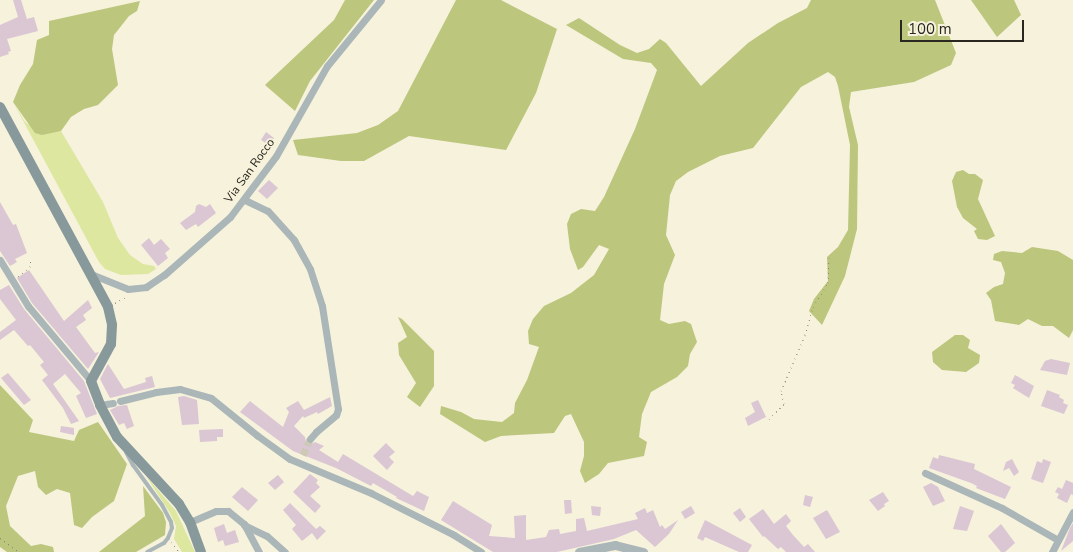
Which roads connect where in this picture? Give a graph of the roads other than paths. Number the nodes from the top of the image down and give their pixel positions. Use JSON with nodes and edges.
{"nodes":[{"id":1,"x":381,"y":0,"type":"edge"},
{"id":2,"x":0,"y":107,"type":"edge"},
{"id":3,"x":4,"y":127,"type":"edge"},
{"id":4,"x":245,"y":200,"type":"junction"},
{"id":5,"x":0,"y":260,"type":"edge"},
{"id":6,"x":91,"y":274,"type":"junction"},
{"id":7,"x":92,"y":381,"type":"junction"},
{"id":8,"x":100,"y":405,"type":"junction"},
{"id":9,"x":310,"y":439,"type":"tunnel mouth"},
{"id":10,"x":125,"y":447,"type":"junction"},
{"id":11,"x":303,"y":455,"type":"tunnel mouth"},
{"id":12,"x":299,"y":463,"type":"junction"},
{"id":13,"x":925,"y":473,"type":"dead end"},
{"id":14,"x":1073,"y":512,"type":"edge"},
{"id":15,"x":190,"y":522,"type":"junction"},
{"id":16,"x":244,"y":524,"type":"junction"},
{"id":17,"x":1058,"y":540,"type":"junction"},
{"id":18,"x":598,"y":550,"type":"edge"},
{"id":19,"x":147,"y":552,"type":"edge"},
{"id":20,"x":201,"y":552,"type":"edge"},
{"id":21,"x":259,"y":552,"type":"edge"},
{"id":22,"x":285,"y":552,"type":"edge"},
{"id":23,"x":481,"y":552,"type":"edge"},
{"id":24,"x":579,"y":552,"type":"edge"},
{"id":25,"x":643,"y":552,"type":"edge"},
{"id":26,"x":1052,"y":552,"type":"edge"}],
"edges":[{"from":1,"to":4,"type":"street","name":"Via San Rocco"},
{"from":2,"to":3,"type":"main road"},
{"from":3,"to":6,"type":"main road"},
{"from":4,"to":6,"type":"street","name":"Via San Rocco"},
{"from":4,"to":9,"type":"street"},
{"from":5,"to":7,"type":"street"},
{"from":6,"to":7,"type":"main road"},
{"from":7,"to":8,"type":"main road"},
{"from":8,"to":10,"type":"main road"},
{"from":8,"to":12,"type":"street"},
{"from":10,"to":15,"type":"main road"},
{"from":10,"to":19,"type":"lane"},
{"from":11,"to":12,"type":"street"},
{"from":12,"to":23,"type":"street"},
{"from":13,"to":17,"type":"street"},
{"from":14,"to":17,"type":"street"},
{"from":15,"to":16,"type":"street"},
{"from":15,"to":20,"type":"main road"},
{"from":16,"to":21,"type":"street"},
{"from":16,"to":22,"type":"street"},
{"from":17,"to":26,"type":"street"},
{"from":18,"to":24,"type":"street"},
{"from":18,"to":25,"type":"street"}]}
